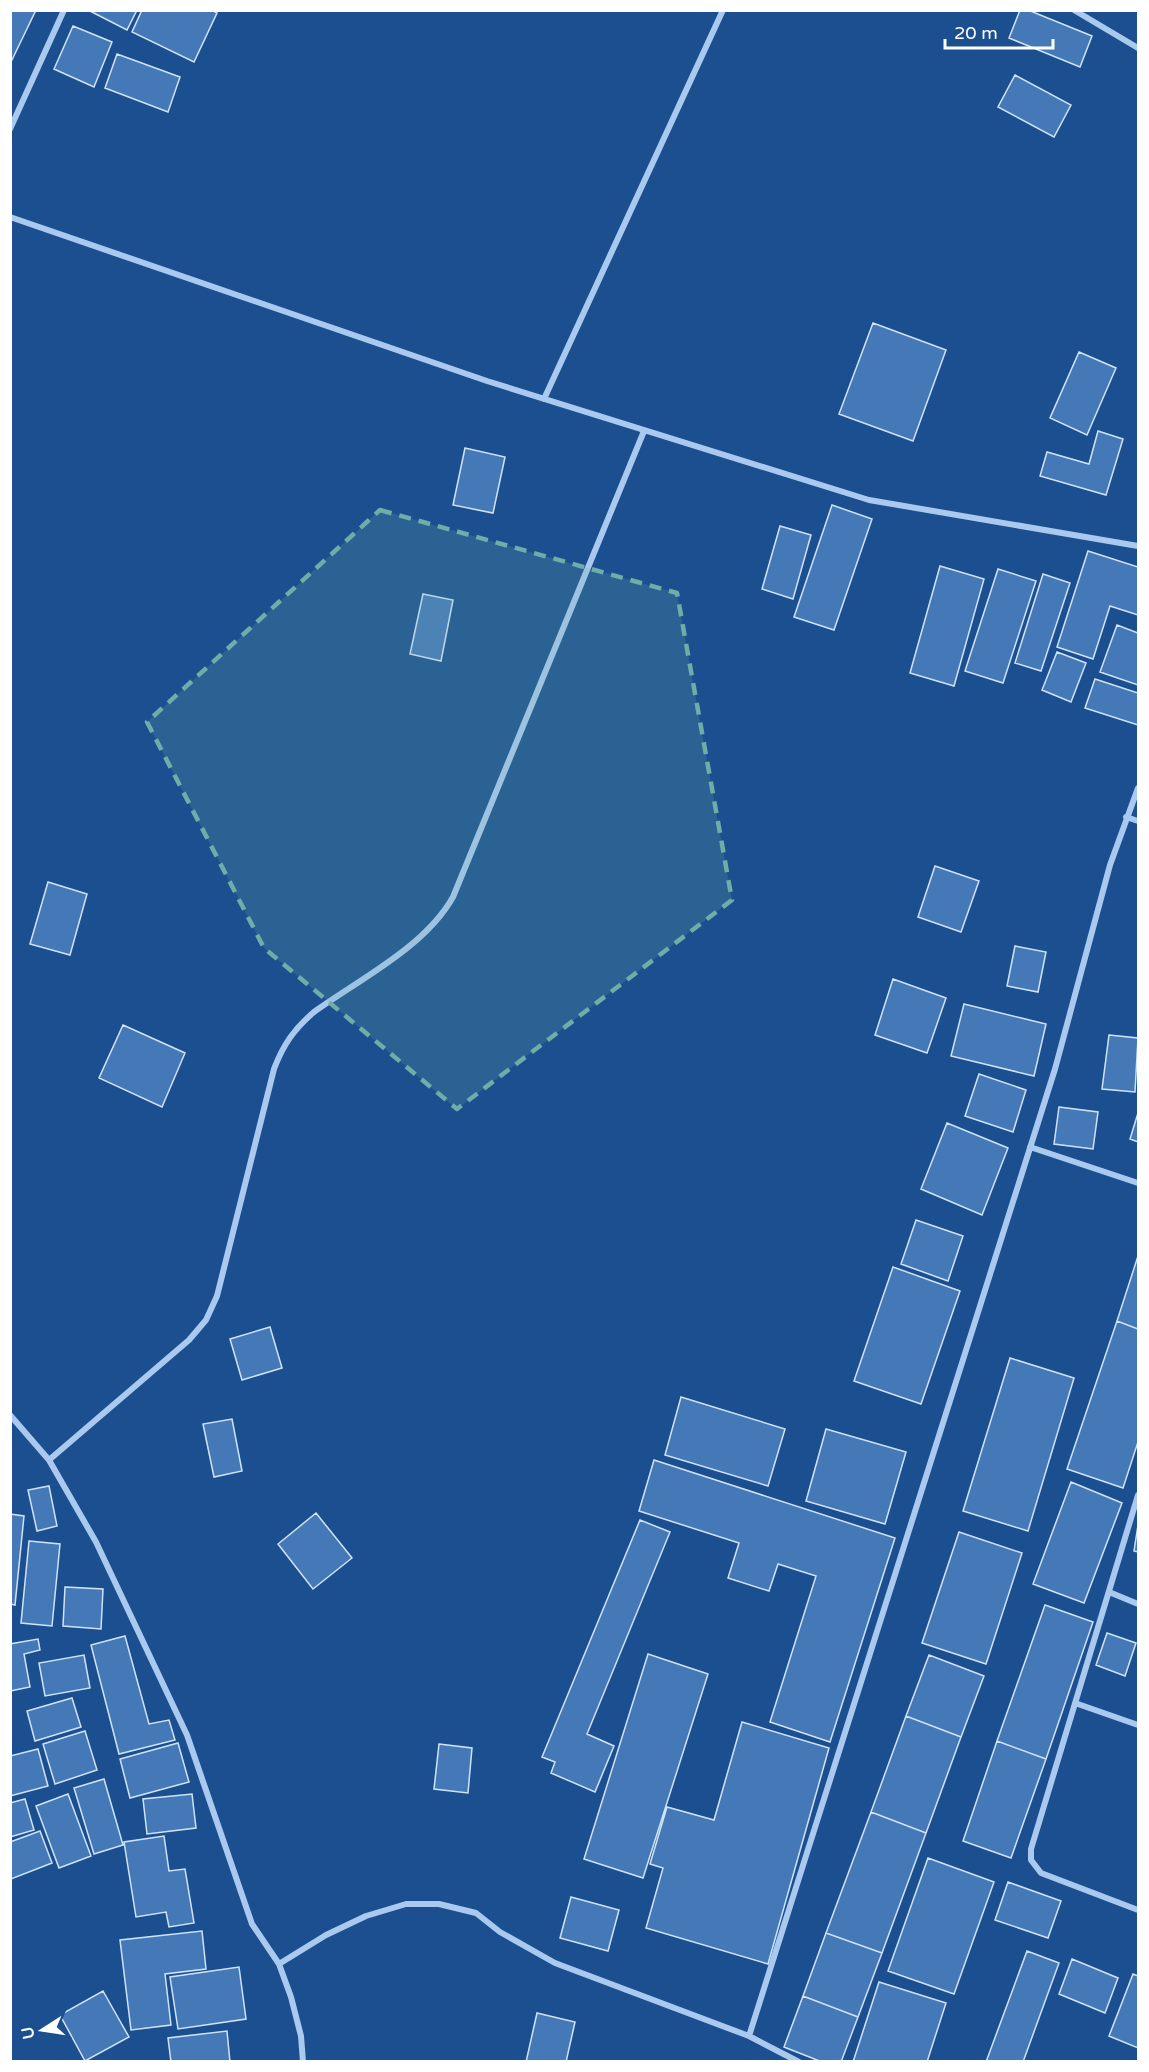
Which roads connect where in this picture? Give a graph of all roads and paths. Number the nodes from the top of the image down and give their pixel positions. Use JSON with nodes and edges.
{"nodes":[{"id":1,"x":64,"y":10,"type":"edge"},
{"id":2,"x":723,"y":10,"type":"edge"},
{"id":3,"x":1074,"y":10,"type":"edge"},
{"id":4,"x":1138,"y":48,"type":"edge"},
{"id":5,"x":10,"y":129,"type":"edge"},
{"id":6,"x":10,"y":217,"type":"edge"},
{"id":7,"x":544,"y":399,"type":"junction"},
{"id":8,"x":644,"y":431,"type":"junction"},
{"id":9,"x":1138,"y":546,"type":"edge"},
{"id":10,"x":1138,"y":788,"type":"edge"},
{"id":11,"x":1126,"y":817,"type":"junction"},
{"id":12,"x":1138,"y":821,"type":"edge"},
{"id":13,"x":1030,"y":1147,"type":"junction"},
{"id":14,"x":1138,"y":1183,"type":"edge"},
{"id":15,"x":10,"y":1415,"type":"edge"},
{"id":16,"x":49,"y":1460,"type":"junction"},
{"id":17,"x":1138,"y":1495,"type":"edge"},
{"id":18,"x":1109,"y":1592,"type":"junction"},
{"id":19,"x":1138,"y":1604,"type":"edge"},
{"id":20,"x":1075,"y":1703,"type":"junction"},
{"id":21,"x":1138,"y":1725,"type":"edge"},
{"id":22,"x":1138,"y":1910,"type":"edge"},
{"id":23,"x":279,"y":1964,"type":"junction"},
{"id":24,"x":749,"y":2036,"type":"junction"},
{"id":25,"x":303,"y":2061,"type":"edge"},
{"id":26,"x":799,"y":2061,"type":"edge"}],
"edges":[{"from":1,"to":5,"type":"street"},
{"from":2,"to":7,"type":"street"},
{"from":3,"to":4,"type":"street"},
{"from":6,"to":7,"type":"street"},
{"from":7,"to":8,"type":"street"},
{"from":8,"to":9,"type":"street"},
{"from":8,"to":16,"type":"street"},
{"from":10,"to":11,"type":"street"},
{"from":11,"to":12,"type":"street"},
{"from":11,"to":13,"type":"street"},
{"from":13,"to":14,"type":"street"},
{"from":13,"to":24,"type":"street"},
{"from":15,"to":16,"type":"street"},
{"from":16,"to":23,"type":"street"},
{"from":17,"to":18,"type":"street"},
{"from":18,"to":19,"type":"street"},
{"from":18,"to":20,"type":"street"},
{"from":20,"to":21,"type":"street"},
{"from":20,"to":22,"type":"street"},
{"from":23,"to":24,"type":"street"},
{"from":23,"to":25,"type":"street"},
{"from":24,"to":26,"type":"street"}]}
